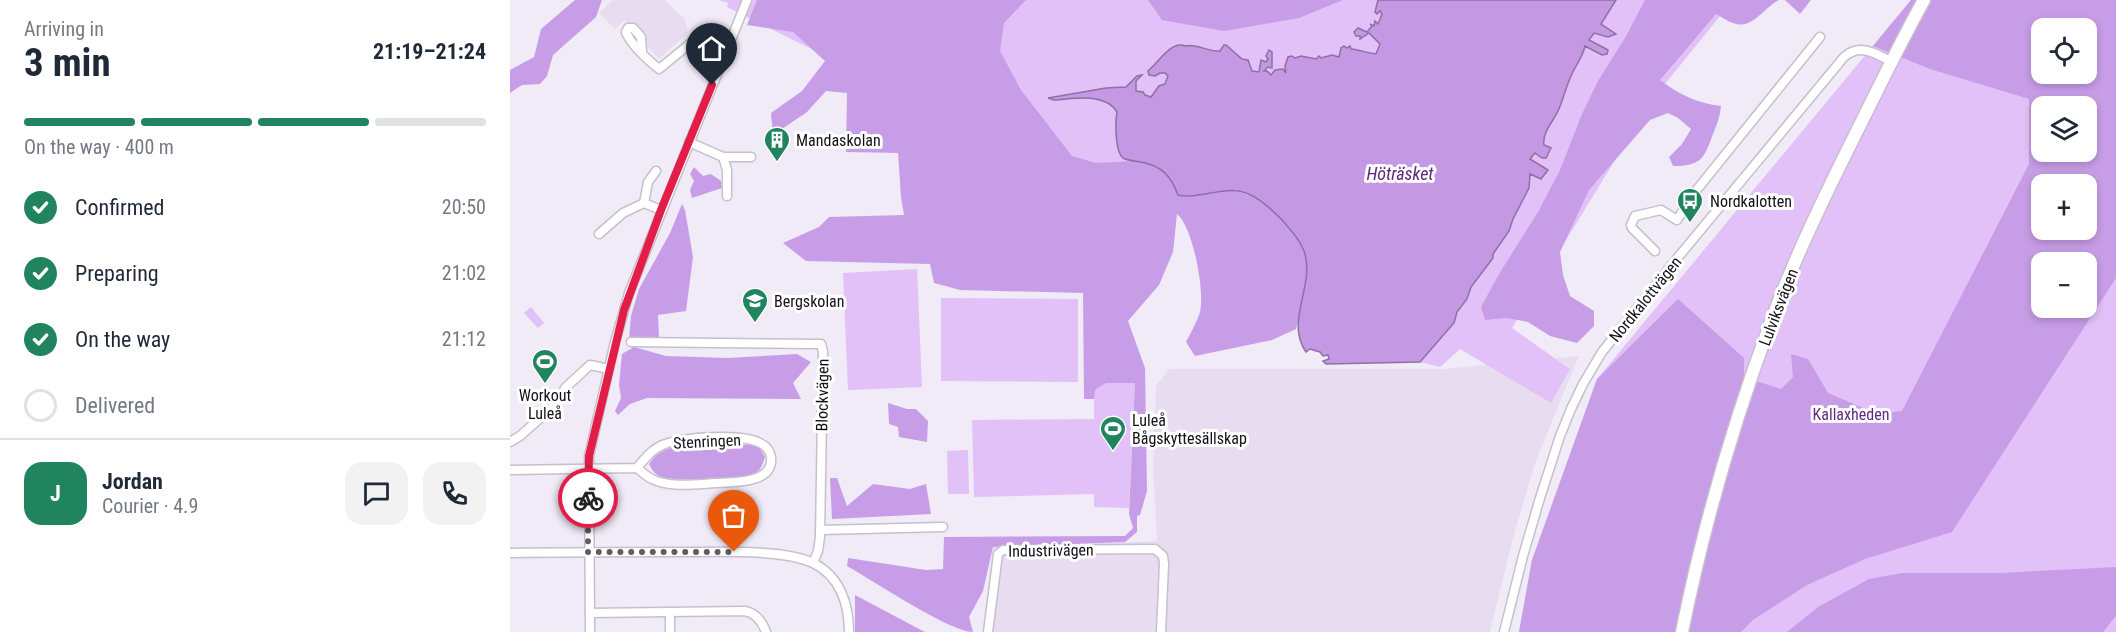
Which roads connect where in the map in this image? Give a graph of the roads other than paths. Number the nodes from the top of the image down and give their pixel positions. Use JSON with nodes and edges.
{"nodes":[{"id":1,"x":747,"y":0,"type":"edge"},
{"id":2,"x":1924,"y":0,"type":"edge"},
{"id":3,"x":1820,"y":37,"type":"dead end"},
{"id":4,"x":728,"y":47,"type":"junction"},
{"id":5,"x":642,"y":52,"type":"dead end"},
{"id":6,"x":1892,"y":62,"type":"junction"},
{"id":7,"x":689,"y":142,"type":"junction"},
{"id":8,"x":723,"y":157,"type":"junction"},
{"id":9,"x":751,"y":157,"type":"dead end"},
{"id":10,"x":656,"y":171,"type":"dead end"},
{"id":11,"x":727,"y":196,"type":"dead end"},
{"id":12,"x":644,"y":203,"type":"junction"},
{"id":13,"x":661,"y":210,"type":"junction"},
{"id":14,"x":598,"y":234,"type":"dead end"},
{"id":15,"x":1655,"y":251,"type":"dead end"},
{"id":16,"x":631,"y":342,"type":"dead end"},
{"id":17,"x":609,"y":369,"type":"junction"},
{"id":18,"x":510,"y":442,"type":"edge"},
{"id":19,"x":589,"y":468,"type":"junction"},
{"id":20,"x":637,"y":468,"type":"junction"},
{"id":21,"x":510,"y":470,"type":"edge"},
{"id":22,"x":943,"y":527,"type":"dead end"},
{"id":23,"x":820,"y":530,"type":"junction"},
{"id":24,"x":588,"y":552,"type":"junction"},
{"id":25,"x":510,"y":553,"type":"edge"},
{"id":26,"x":813,"y":563,"type":"junction"},
{"id":27,"x":670,"y":612,"type":"junction"},
{"id":28,"x":590,"y":613,"type":"junction"},
{"id":29,"x":590,"y":632,"type":"edge"},
{"id":30,"x":670,"y":632,"type":"edge"},
{"id":31,"x":766,"y":632,"type":"edge"},
{"id":32,"x":849,"y":632,"type":"edge"},
{"id":33,"x":988,"y":632,"type":"edge"},
{"id":34,"x":1161,"y":632,"type":"edge"},
{"id":35,"x":1504,"y":632,"type":"edge"},
{"id":36,"x":1682,"y":632,"type":"edge"}],
"edges":[{"from":1,"to":4,"type":"street"},
{"from":2,"to":6,"type":"main road","name":"Lulviksvägen"},
{"from":3,"to":15,"type":"street"},
{"from":4,"to":5,"type":"street"},
{"from":4,"to":7,"type":"street"},
{"from":6,"to":35,"type":"street","name":"Nordkalottvägen"},
{"from":6,"to":36,"type":"main road","name":"Lulviksvägen"},
{"from":7,"to":8,"type":"street"},
{"from":7,"to":13,"type":"street"},
{"from":8,"to":9,"type":"street"},
{"from":8,"to":11,"type":"street"},
{"from":10,"to":12,"type":"street"},
{"from":12,"to":13,"type":"street"},
{"from":12,"to":14,"type":"street"},
{"from":13,"to":17,"type":"street"},
{"from":16,"to":23,"type":"street","name":"Blockvägen"},
{"from":17,"to":18,"type":"street"},
{"from":17,"to":19,"type":"street"},
{"from":19,"to":20,"type":"street"},
{"from":19,"to":21,"type":"street"},
{"from":19,"to":24,"type":"street"},
{"from":20,"to":20,"type":"street","name":"Stenringen"},
{"from":22,"to":23,"type":"street"},
{"from":23,"to":26,"type":"street","name":"Blockvägen"},
{"from":24,"to":25,"type":"street"},
{"from":24,"to":26,"type":"street"},
{"from":24,"to":28,"type":"street"},
{"from":26,"to":32,"type":"street"},
{"from":27,"to":28,"type":"street"},
{"from":27,"to":30,"type":"street"},
{"from":27,"to":31,"type":"street"},
{"from":28,"to":29,"type":"street"},
{"from":33,"to":34,"type":"street","name":"Industrivägen"}]}
